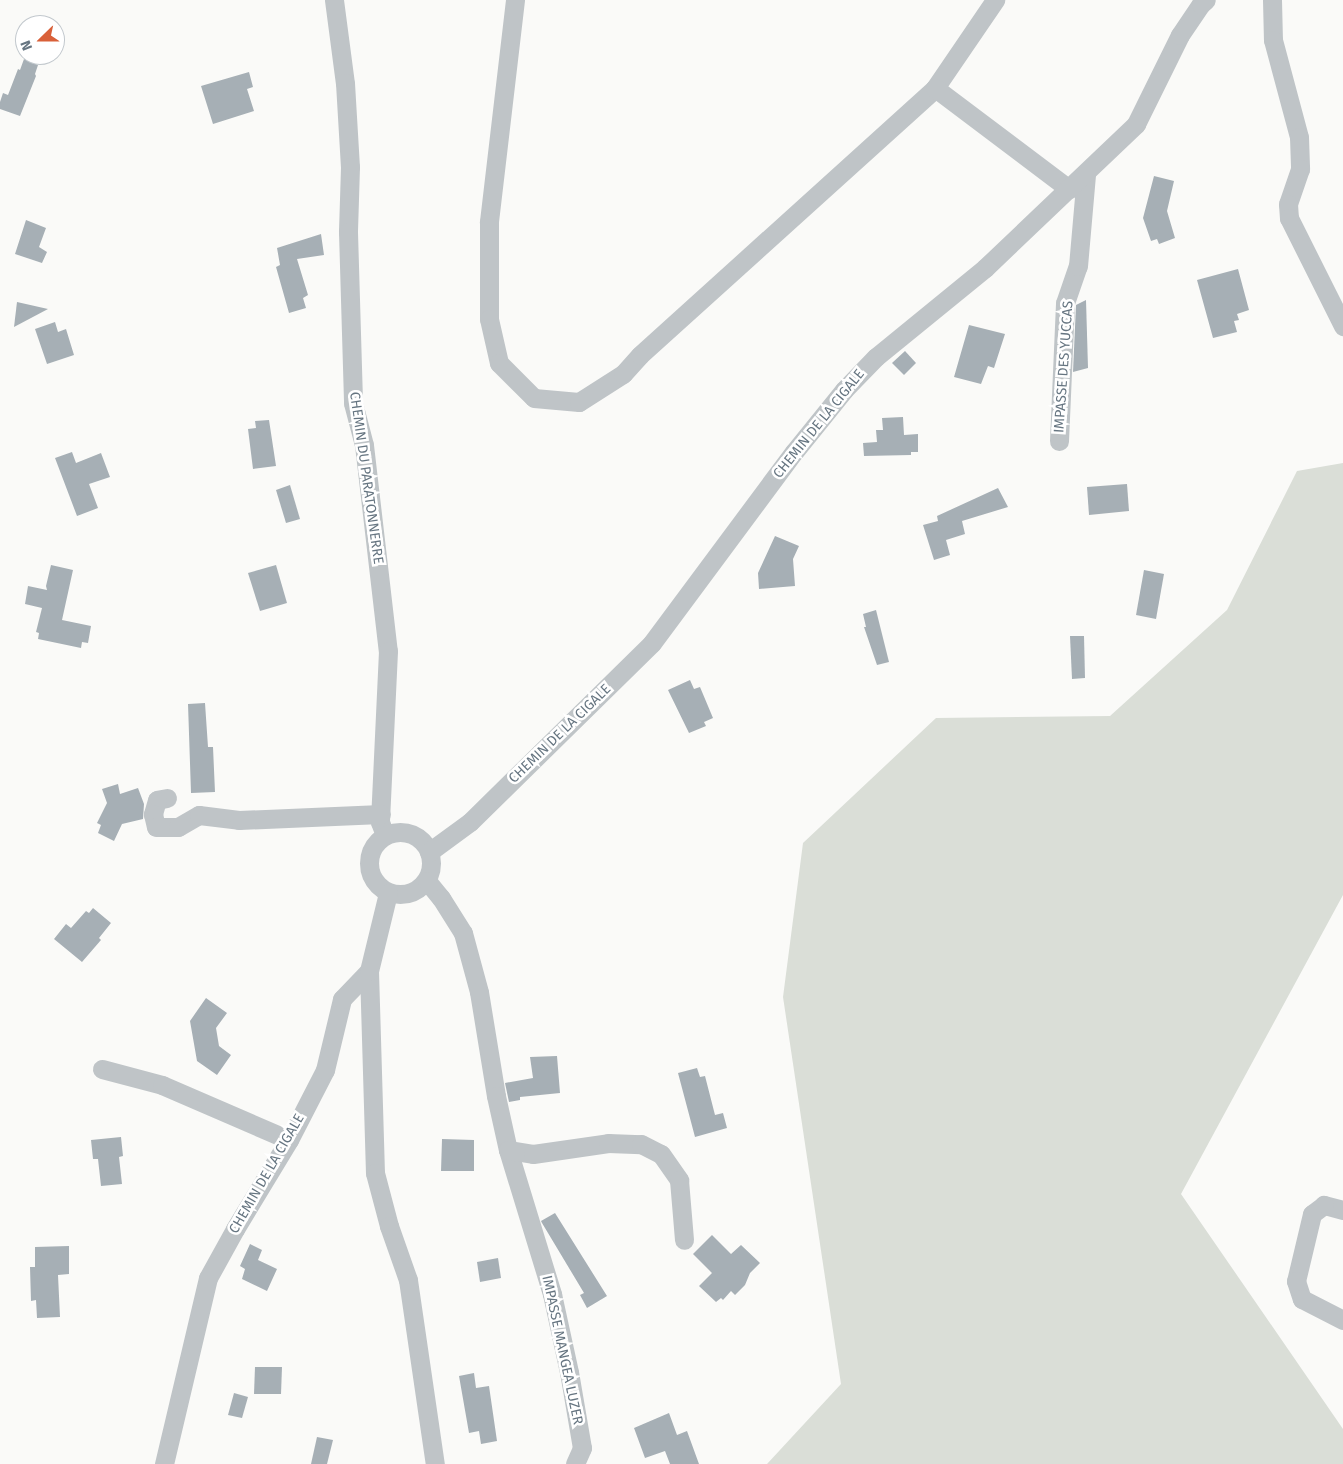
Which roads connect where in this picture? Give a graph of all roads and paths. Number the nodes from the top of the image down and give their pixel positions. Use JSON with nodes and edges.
{"nodes":[{"id":1,"x":334,"y":0,"type":"edge"},
{"id":2,"x":515,"y":0,"type":"edge"},
{"id":3,"x":995,"y":0,"type":"edge"},
{"id":4,"x":1206,"y":0,"type":"edge"},
{"id":5,"x":1272,"y":0,"type":"edge"},
{"id":6,"x":935,"y":88,"type":"junction"},
{"id":7,"x":1086,"y":174,"type":"junction"},
{"id":8,"x":1068,"y":190,"type":"junction"},
{"id":9,"x":1343,"y":326,"type":"edge"},
{"id":10,"x":1059,"y":441,"type":"dead end"},
{"id":11,"x":167,"y":798,"type":"dead end"},
{"id":12,"x":381,"y":814,"type":"junction"},
{"id":13,"x":385,"y":836,"type":"junction"},
{"id":14,"x":429,"y":852,"type":"junction"},
{"id":15,"x":427,"y":880,"type":"junction"},
{"id":16,"x":388,"y":893,"type":"junction"},
{"id":17,"x":369,"y":970,"type":"junction"},
{"id":18,"x":102,"y":1069,"type":"dead end"},
{"id":19,"x":289,"y":1140,"type":"junction"},
{"id":20,"x":508,"y":1150,"type":"junction"},
{"id":21,"x":1343,"y":1210,"type":"edge"},
{"id":22,"x":684,"y":1240,"type":"dead end"},
{"id":23,"x":1343,"y":1320,"type":"edge"},
{"id":24,"x":583,"y":1459,"type":"edge"},
{"id":25,"x":164,"y":1464,"type":"edge"},
{"id":26,"x":436,"y":1464,"type":"edge"}],
"edges":[{"from":1,"to":12,"type":"street","name":"CHEMIN DU PARATONNERRE"},
{"from":2,"to":6,"type":"street"},
{"from":3,"to":6,"type":"street"},
{"from":4,"to":7,"type":"street","name":"CHEMIN DE LA CIGALE"},
{"from":5,"to":9,"type":"street"},
{"from":6,"to":8,"type":"street"},
{"from":7,"to":8,"type":"street","name":"CHEMIN DE LA CIGALE"},
{"from":7,"to":10,"type":"street","name":"IMPASSE DES YUCCAS"},
{"from":8,"to":14,"type":"street","name":"CHEMIN DE LA CIGALE"},
{"from":11,"to":12,"type":"street"},
{"from":12,"to":13,"type":"street","name":"CHEMIN DU PARATONNERRE"},
{"from":13,"to":14,"type":"street"},
{"from":13,"to":16,"type":"street"},
{"from":14,"to":15,"type":"street"},
{"from":15,"to":16,"type":"street"},
{"from":15,"to":20,"type":"street","name":"IMPASSE MANGEA LUZER"},
{"from":16,"to":17,"type":"street","name":"CHEMIN DE LA CIGALE"},
{"from":17,"to":19,"type":"street","name":"CHEMIN DE LA CIGALE"},
{"from":17,"to":26,"type":"street"},
{"from":18,"to":19,"type":"street"},
{"from":19,"to":25,"type":"street","name":"CHEMIN DE LA CIGALE"},
{"from":20,"to":22,"type":"street"},
{"from":20,"to":24,"type":"street","name":"IMPASSE MANGEA LUZER"},
{"from":21,"to":23,"type":"street"}]}
